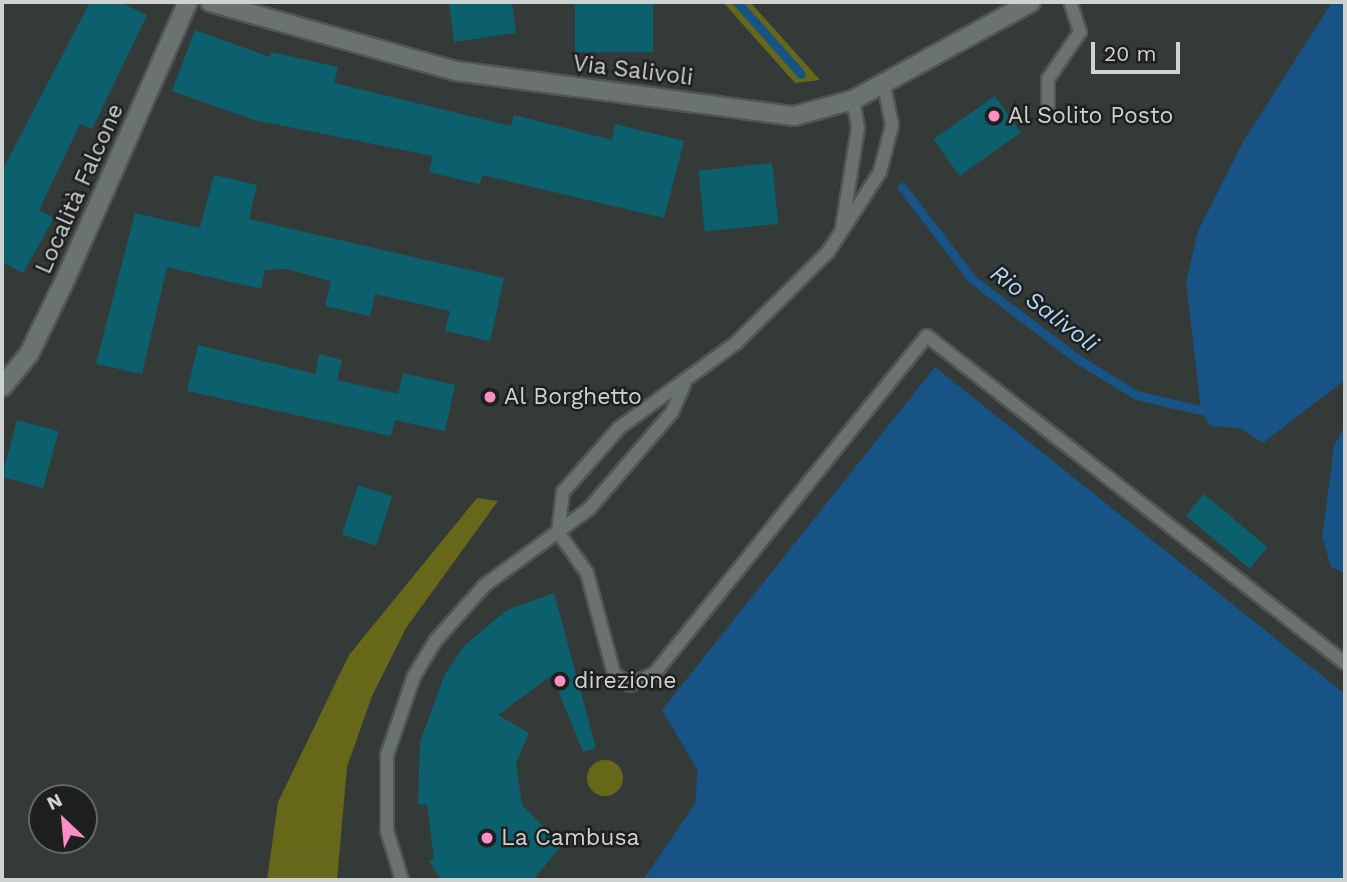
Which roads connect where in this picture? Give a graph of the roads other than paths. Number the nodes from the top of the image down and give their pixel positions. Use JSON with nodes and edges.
{"nodes":[{"id":1,"x":188,"y":2,"type":"edge"},
{"id":2,"x":210,"y":2,"type":"edge"},
{"id":3,"x":1070,"y":2,"type":"edge"},
{"id":4,"x":1024,"y":3,"type":"edge"},
{"id":5,"x":884,"y":85,"type":"junction"},
{"id":6,"x":853,"y":100,"type":"junction"},
{"id":7,"x":1048,"y":105,"type":"dead end"},
{"id":8,"x":841,"y":231,"type":"junction"},
{"id":9,"x":684,"y":385,"type":"junction"},
{"id":10,"x":2,"y":387,"type":"edge"},
{"id":11,"x":558,"y":532,"type":"junction"},
{"id":12,"x":1345,"y":663,"type":"edge"},
{"id":13,"x":402,"y":880,"type":"edge"}],
"edges":[{"from":1,"to":10,"type":"street","name":"Località Falcone"},
{"from":2,"to":6,"type":"street","name":"Via Salivoli"},
{"from":3,"to":7,"type":"lane"},
{"from":4,"to":5,"type":"street","name":"Via Salivoli"},
{"from":5,"to":6,"type":"street","name":"Via Salivoli"},
{"from":5,"to":8,"type":"lane"},
{"from":6,"to":8,"type":"lane"},
{"from":8,"to":9,"type":"lane"},
{"from":9,"to":11,"type":"lane"},
{"from":9,"to":11,"type":"lane"},
{"from":11,"to":12,"type":"lane"},
{"from":11,"to":13,"type":"lane"}]}
